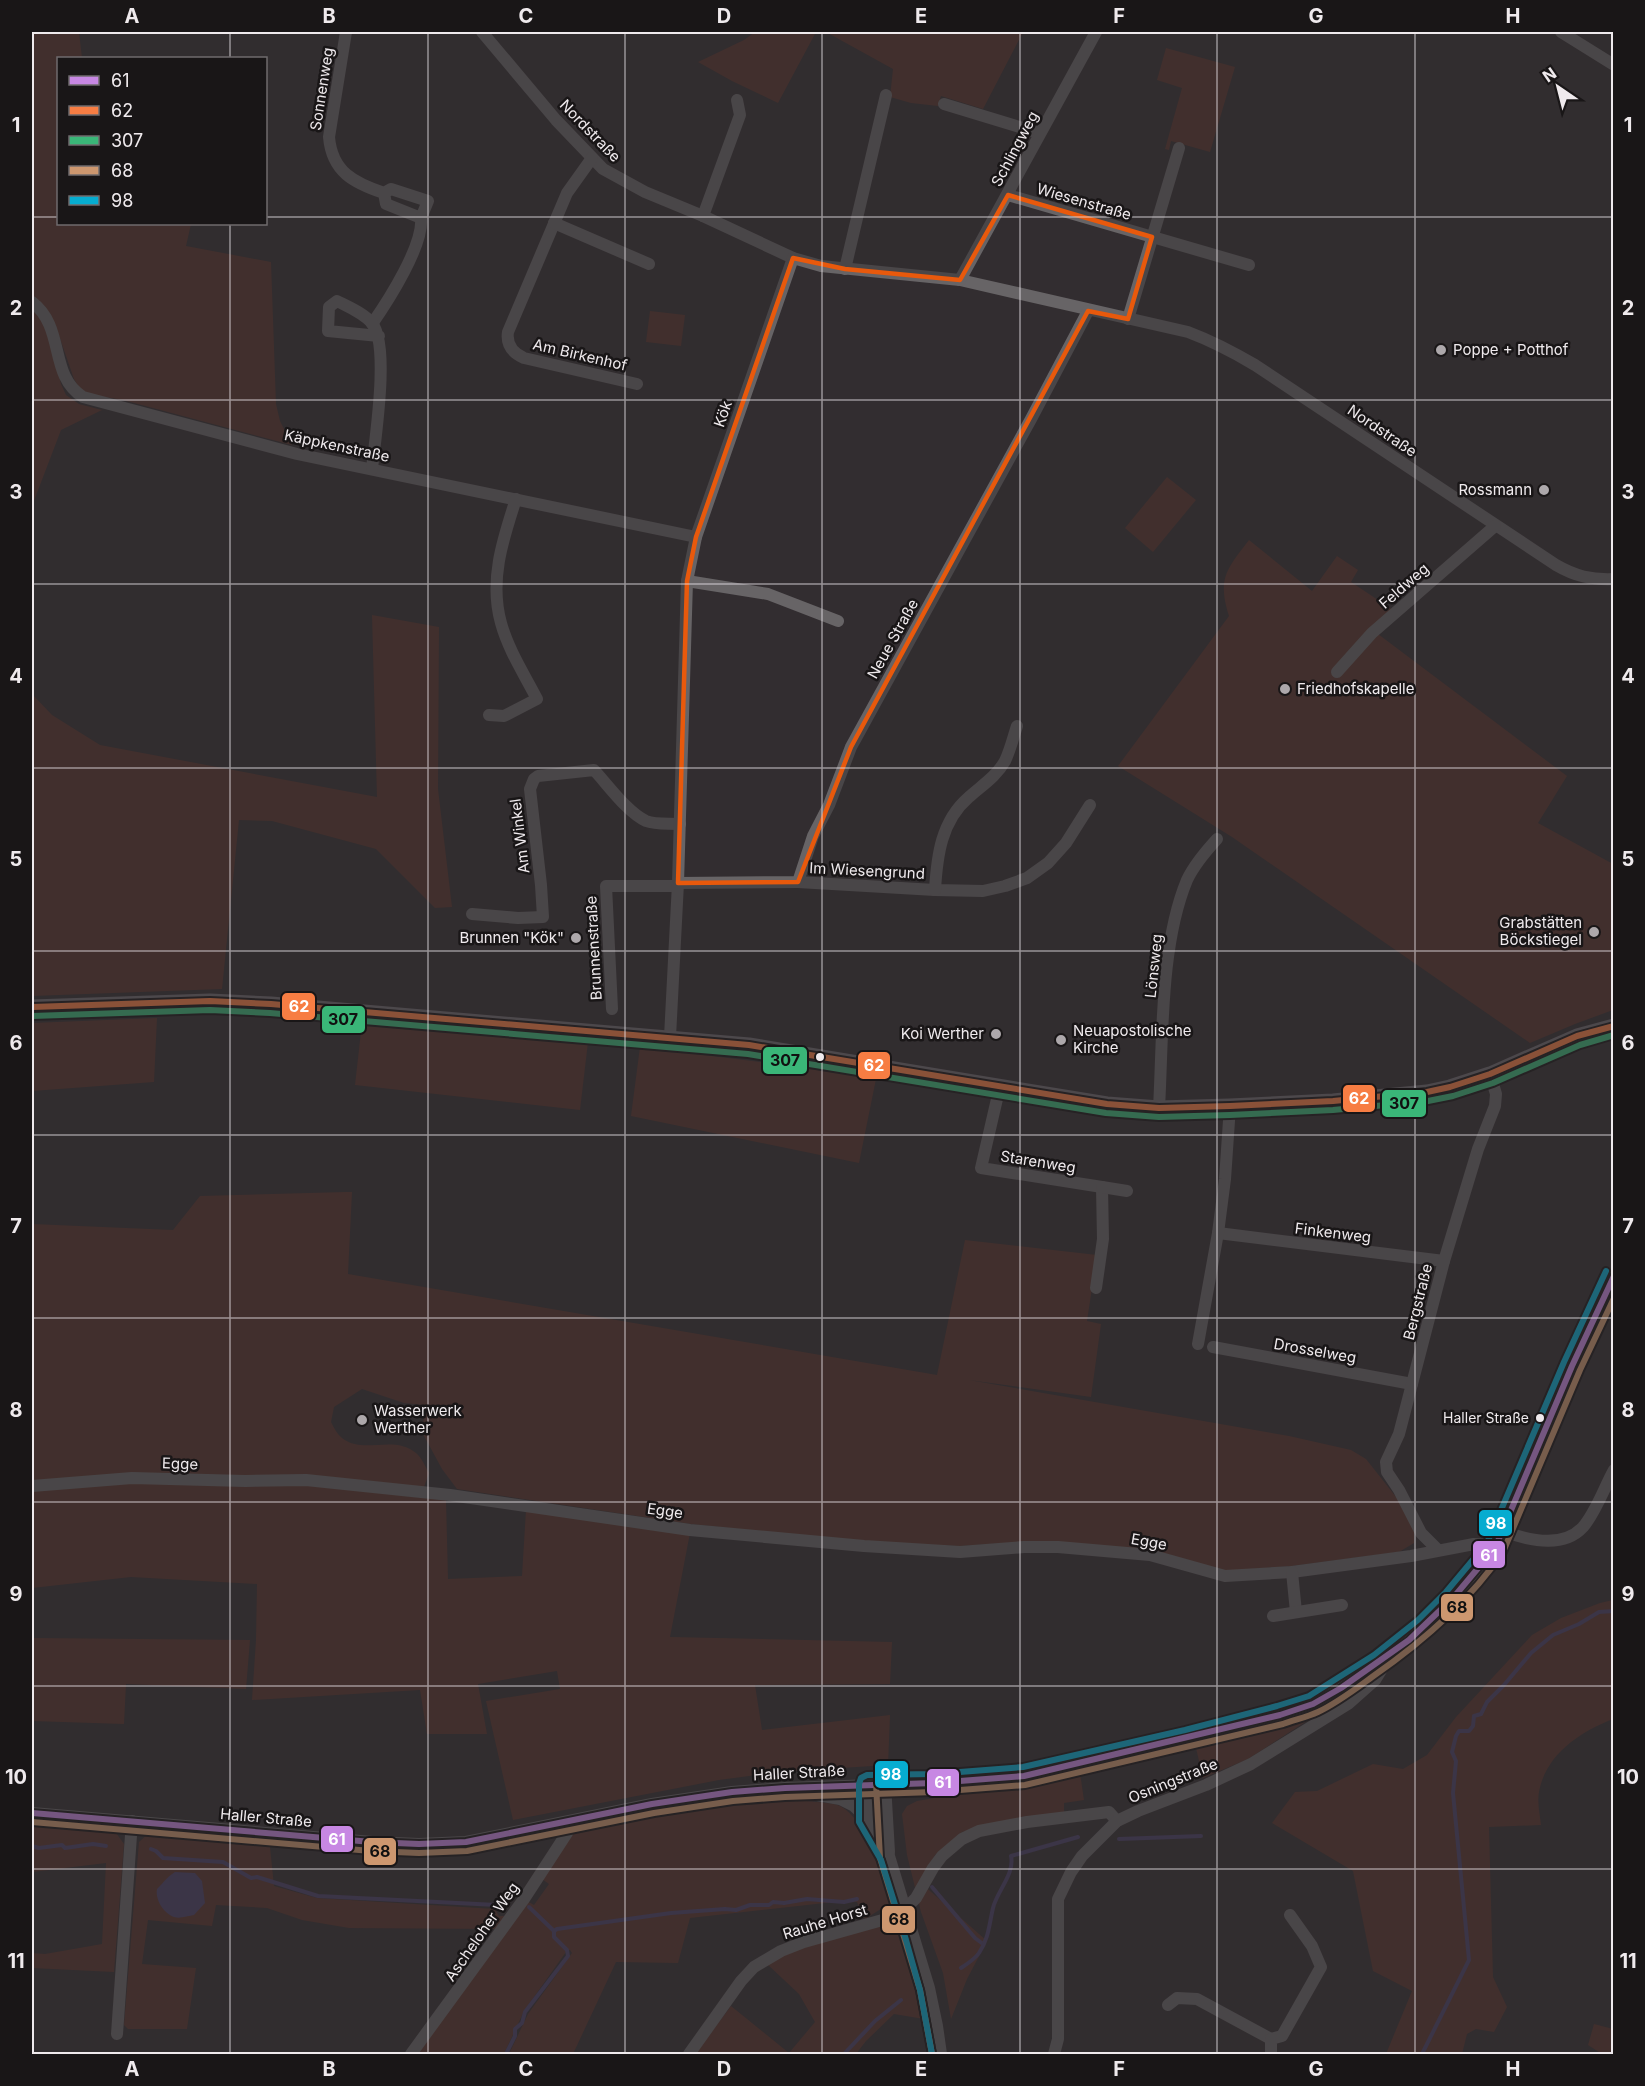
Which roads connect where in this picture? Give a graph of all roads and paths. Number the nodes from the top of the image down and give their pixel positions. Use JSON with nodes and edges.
{"nodes":[{"id":1,"x":346,"y":32,"type":"edge"},
{"id":2,"x":482,"y":32,"type":"edge"},
{"id":3,"x":1096,"y":32,"type":"edge"},
{"id":4,"x":1561,"y":32,"type":"edge"},
{"id":5,"x":1614,"y":65,"type":"edge"},
{"id":6,"x":886,"y":95,"type":"dead end"},
{"id":7,"x":736,"y":100,"type":"dead end"},
{"id":8,"x":945,"y":104,"type":"dead end"},
{"id":9,"x":1039,"y":133,"type":"junction"},
{"id":10,"x":1179,"y":148,"type":"dead end"},
{"id":11,"x":592,"y":158,"type":"junction"},
{"id":12,"x":384,"y":193,"type":"junction"},
{"id":13,"x":1008,"y":195,"type":"junction"},
{"id":14,"x":703,"y":216,"type":"junction"},
{"id":15,"x":421,"y":218,"type":"junction"},
{"id":16,"x":554,"y":224,"type":"junction"},
{"id":17,"x":1152,"y":237,"type":"junction"},
{"id":18,"x":793,"y":258,"type":"junction"},
{"id":19,"x":649,"y":264,"type":"dead end"},
{"id":20,"x":1249,"y":265,"type":"dead end"},
{"id":21,"x":845,"y":269,"type":"junction"},
{"id":22,"x":960,"y":280,"type":"junction"},
{"id":23,"x":32,"y":302,"type":"edge"},
{"id":24,"x":1088,"y":311,"type":"junction"},
{"id":25,"x":1128,"y":319,"type":"junction"},
{"id":26,"x":372,"y":324,"type":"junction"},
{"id":27,"x":379,"y":336,"type":"junction"},
{"id":28,"x":637,"y":384,"type":"dead end"},
{"id":29,"x":372,"y":469,"type":"junction"},
{"id":30,"x":516,"y":499,"type":"junction"},
{"id":31,"x":1496,"y":526,"type":"junction"},
{"id":32,"x":696,"y":537,"type":"junction"},
{"id":33,"x":1614,"y":579,"type":"edge"},
{"id":34,"x":687,"y":581,"type":"junction"},
{"id":35,"x":838,"y":621,"type":"dead end"},
{"id":36,"x":1336,"y":672,"type":"dead end"},
{"id":37,"x":489,"y":715,"type":"dead end"},
{"id":38,"x":1017,"y":726,"type":"dead end"},
{"id":39,"x":1090,"y":805,"type":"dead end"},
{"id":40,"x":680,"y":824,"type":"junction"},
{"id":41,"x":1217,"y":839,"type":"dead end"},
{"id":42,"x":798,"y":882,"type":"junction"},
{"id":43,"x":678,"y":885,"type":"junction"},
{"id":44,"x":935,"y":890,"type":"junction"},
{"id":45,"x":472,"y":915,"type":"dead end"},
{"id":46,"x":32,"y":1007,"type":"edge"},
{"id":47,"x":612,"y":1009,"type":"dead end"},
{"id":48,"x":1614,"y":1026,"type":"edge"},
{"id":49,"x":670,"y":1037,"type":"junction"},
{"id":50,"x":1490,"y":1074,"type":"junction"},
{"id":51,"x":1000,"y":1086,"type":"junction"},
{"id":52,"x":1230,"y":1106,"type":"junction"},
{"id":53,"x":1160,"y":1108,"type":"junction"},
{"id":54,"x":1102,"y":1187,"type":"junction"},
{"id":55,"x":1127,"y":1191,"type":"dead end"},
{"id":56,"x":1218,"y":1233,"type":"junction"},
{"id":57,"x":1444,"y":1261,"type":"junction"},
{"id":58,"x":1614,"y":1275,"type":"edge"},
{"id":59,"x":1096,"y":1288,"type":"dead end"},
{"id":60,"x":1198,"y":1344,"type":"dead end"},
{"id":61,"x":1213,"y":1347,"type":"dead end"},
{"id":62,"x":1412,"y":1384,"type":"junction"},
{"id":63,"x":1614,"y":1470,"type":"edge"},
{"id":64,"x":32,"y":1486,"type":"edge"},
{"id":65,"x":1503,"y":1531,"type":"junction"},
{"id":66,"x":1421,"y":1533,"type":"junction"},
{"id":67,"x":1495,"y":1548,"type":"junction"},
{"id":68,"x":1438,"y":1550,"type":"junction"},
{"id":69,"x":1411,"y":1556,"type":"junction"},
{"id":70,"x":1292,"y":1572,"type":"junction"},
{"id":71,"x":1342,"y":1605,"type":"dead end"},
{"id":72,"x":1296,"y":1612,"type":"junction"},
{"id":73,"x":1273,"y":1616,"type":"dead end"},
{"id":74,"x":1379,"y":1662,"type":"junction"},
{"id":75,"x":868,"y":1784,"type":"junction"},
{"id":76,"x":885,"y":1784,"type":"junction"},
{"id":77,"x":785,"y":1788,"type":"junction"},
{"id":78,"x":32,"y":1813,"type":"edge"},
{"id":79,"x":868,"y":1819,"type":"junction"},
{"id":80,"x":132,"y":1821,"type":"junction"},
{"id":81,"x":1117,"y":1821,"type":"junction"},
{"id":82,"x":566,"y":1823,"type":"junction"},
{"id":83,"x":889,"y":1856,"type":"junction"},
{"id":84,"x":1290,"y":1915,"type":"dead end"},
{"id":85,"x":1168,"y":2005,"type":"dead end"},
{"id":86,"x":117,"y":2034,"type":"dead end"},
{"id":87,"x":1271,"y":2040,"type":"junction"},
{"id":88,"x":411,"y":2055,"type":"edge"},
{"id":89,"x":689,"y":2055,"type":"edge"},
{"id":90,"x":940,"y":2055,"type":"edge"},
{"id":91,"x":1054,"y":2055,"type":"edge"},
{"id":92,"x":1271,"y":2055,"type":"edge"}],
"edges":[{"from":1,"to":12,"type":"street","name":"Sonnenweg"},
{"from":2,"to":11,"type":"street","name":"Nordstraße"},
{"from":3,"to":9,"type":"street","name":"Schlingweg"},
{"from":4,"to":5,"type":"street"},
{"from":6,"to":21,"type":"street"},
{"from":7,"to":14,"type":"street"},
{"from":8,"to":9,"type":"street"},
{"from":9,"to":13,"type":"street","name":"Schlingweg"},
{"from":10,"to":17,"type":"street"},
{"from":11,"to":14,"type":"street","name":"Nordstraße"},
{"from":11,"to":16,"type":"street","name":"Am Birkenhof"},
{"from":12,"to":15,"type":"street","name":"Sonnenweg"},
{"from":12,"to":15,"type":"street","name":"Sonnenweg"},
{"from":13,"to":17,"type":"street","name":"Wiesenstraße"},
{"from":13,"to":22,"type":"street","name":"Schlingweg"},
{"from":14,"to":18,"type":"street","name":"Nordstraße"},
{"from":15,"to":26,"type":"street","name":"Sonnenweg"},
{"from":16,"to":19,"type":"street"},
{"from":16,"to":28,"type":"street","name":"Am Birkenhof"},
{"from":17,"to":20,"type":"street","name":"Wiesenstraße"},
{"from":17,"to":25,"type":"street"},
{"from":18,"to":21,"type":"street","name":"Nordstraße"},
{"from":18,"to":32,"type":"street","name":"Kök"},
{"from":21,"to":22,"type":"street","name":"Nordstraße"},
{"from":22,"to":24,"type":"street","name":"Nordstraße"},
{"from":23,"to":29,"type":"street","name":"Käppkenstraße"},
{"from":24,"to":25,"type":"street","name":"Nordstraße"},
{"from":24,"to":42,"type":"street","name":"Neue Straße"},
{"from":25,"to":31,"type":"street","name":"Nordstraße"},
{"from":26,"to":27,"type":"street"},
{"from":26,"to":27,"type":"street"},
{"from":27,"to":29,"type":"street"},
{"from":29,"to":30,"type":"street","name":"Käppkenstraße"},
{"from":30,"to":32,"type":"street","name":"Käppkenstraße"},
{"from":30,"to":37,"type":"street"},
{"from":31,"to":33,"type":"street","name":"Nordstraße"},
{"from":31,"to":36,"type":"street","name":"Feldweg"},
{"from":32,"to":34,"type":"street","name":"Kök"},
{"from":34,"to":35,"type":"street"},
{"from":34,"to":40,"type":"street","name":"Kök"},
{"from":38,"to":44,"type":"street","name":"Im Wiesengrund"},
{"from":39,"to":44,"type":"street","name":"Im Wiesengrund"},
{"from":40,"to":43,"type":"street","name":"Kök"},
{"from":40,"to":45,"type":"street","name":"Am Winkel"},
{"from":41,"to":53,"type":"street","name":"Lönsweg"},
{"from":42,"to":43,"type":"street"},
{"from":42,"to":44,"type":"street","name":"Im Wiesengrund"},
{"from":43,"to":47,"type":"street","name":"Brunnenstraße"},
{"from":43,"to":49,"type":"street","name":"Kök"},
{"from":46,"to":49,"type":"main road"},
{"from":48,"to":50,"type":"main road"},
{"from":49,"to":51,"type":"main road"},
{"from":50,"to":52,"type":"main road"},
{"from":50,"to":57,"type":"street","name":"Bergstraße"},
{"from":51,"to":53,"type":"main road"},
{"from":51,"to":54,"type":"street","name":"Starenweg"},
{"from":52,"to":53,"type":"main road"},
{"from":52,"to":56,"type":"street"},
{"from":54,"to":55,"type":"street","name":"Starenweg"},
{"from":54,"to":59,"type":"street"},
{"from":56,"to":57,"type":"street","name":"Finkenweg"},
{"from":56,"to":60,"type":"street"},
{"from":57,"to":62,"type":"street","name":"Bergstraße"},
{"from":58,"to":65,"type":"street","name":"Haller Straße"},
{"from":61,"to":62,"type":"street","name":"Drosselweg"},
{"from":62,"to":66,"type":"street","name":"Bergstraße"},
{"from":63,"to":65,"type":"street"},
{"from":64,"to":70,"type":"street","name":"Egge"},
{"from":65,"to":67,"type":"street","name":"Haller Straße"},
{"from":66,"to":68,"type":"street","name":"Bergstraße"},
{"from":66,"to":69,"type":"street"},
{"from":67,"to":68,"type":"street","name":"Egge"},
{"from":67,"to":74,"type":"street","name":"Haller Straße"},
{"from":68,"to":69,"type":"street","name":"Egge"},
{"from":69,"to":70,"type":"street","name":"Egge"},
{"from":70,"to":72,"type":"street"},
{"from":71,"to":72,"type":"street"},
{"from":72,"to":73,"type":"street"},
{"from":74,"to":76,"type":"street","name":"Haller Straße"},
{"from":74,"to":81,"type":"street","name":"Osningstraße"},
{"from":75,"to":76,"type":"street","name":"Haller Straße"},
{"from":75,"to":77,"type":"street","name":"Haller Straße"},
{"from":75,"to":79,"type":"street"},
{"from":76,"to":83,"type":"street"},
{"from":77,"to":79,"type":"street"},
{"from":77,"to":82,"type":"street","name":"Haller Straße"},
{"from":78,"to":80,"type":"street","name":"Haller Straße"},
{"from":79,"to":83,"type":"street"},
{"from":80,"to":82,"type":"street","name":"Haller Straße"},
{"from":80,"to":86,"type":"street"},
{"from":81,"to":89,"type":"street","name":"Rauhe Horst"},
{"from":81,"to":91,"type":"street","name":"Osningstraße"},
{"from":82,"to":88,"type":"street","name":"Ascheloher Weg"},
{"from":83,"to":90,"type":"street"},
{"from":84,"to":87,"type":"street"},
{"from":85,"to":87,"type":"street"},
{"from":87,"to":92,"type":"street"}]}
